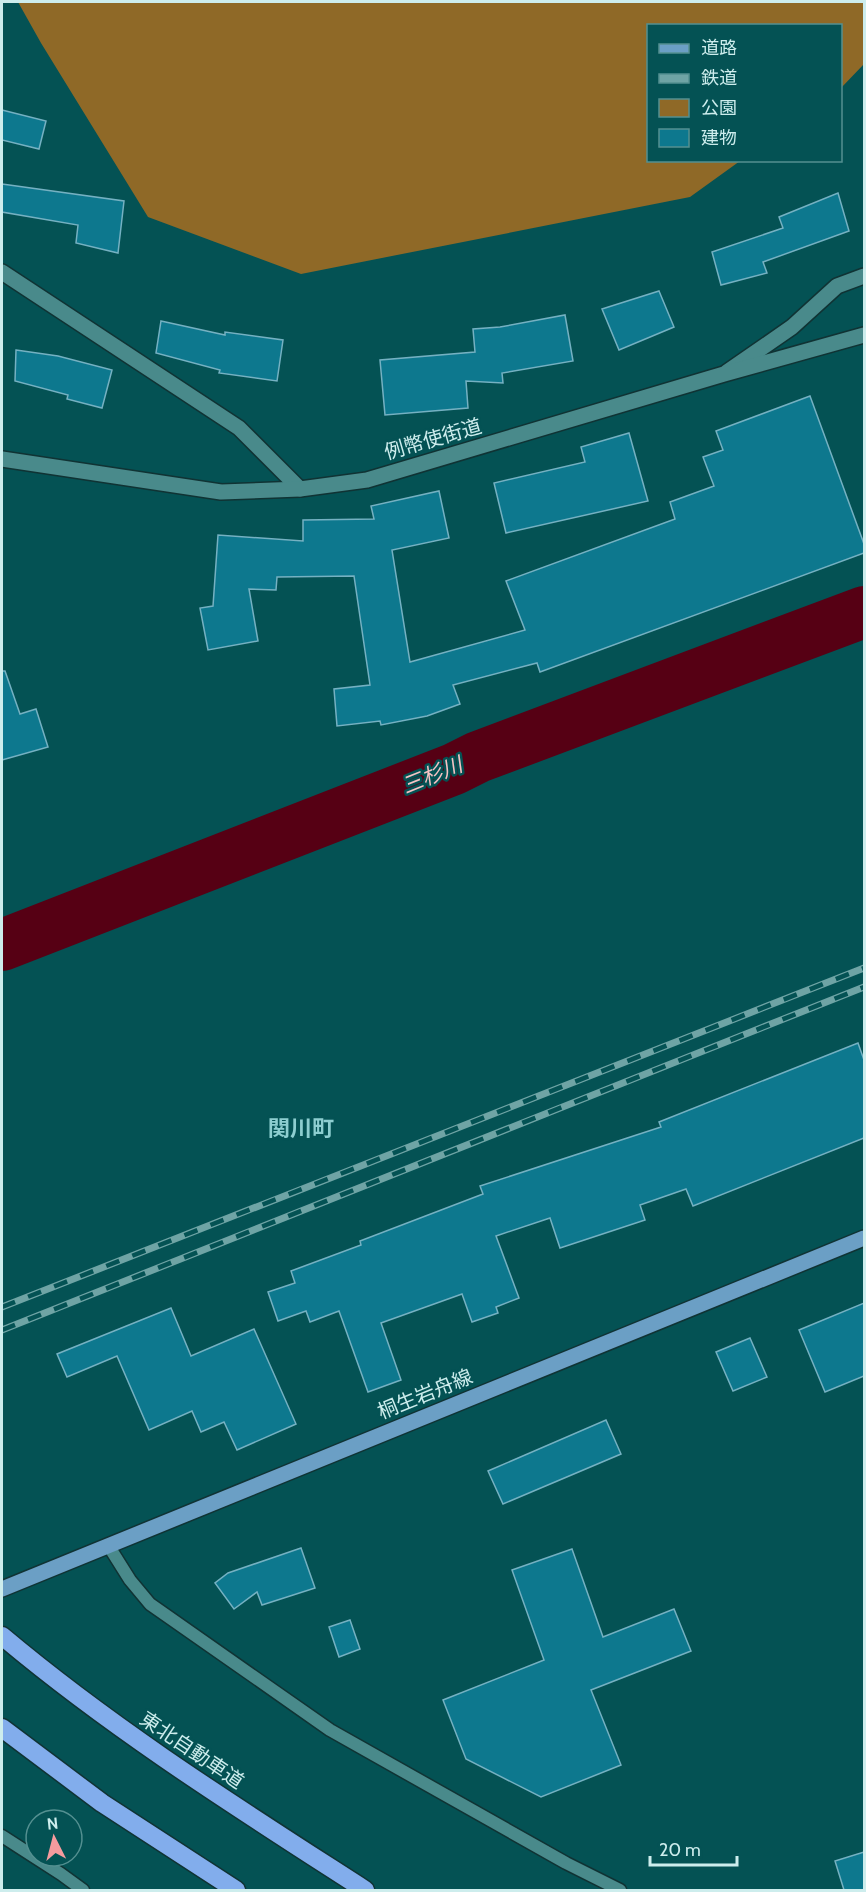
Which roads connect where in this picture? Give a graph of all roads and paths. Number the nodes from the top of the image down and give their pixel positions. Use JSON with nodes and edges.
{"nodes":[{"id":1,"x":2,"y":272,"type":"edge"},
{"id":2,"x":864,"y":276,"type":"edge"},
{"id":3,"x":864,"y":335,"type":"edge"},
{"id":4,"x":724,"y":374,"type":"junction"},
{"id":5,"x":2,"y":459,"type":"edge"},
{"id":6,"x":300,"y":489,"type":"junction"},
{"id":7,"x":864,"y":1238,"type":"edge"},
{"id":8,"x":108,"y":1545,"type":"junction"},
{"id":9,"x":2,"y":1589,"type":"edge"},
{"id":10,"x":2,"y":1636,"type":"edge"},
{"id":11,"x":2,"y":1728,"type":"edge"},
{"id":12,"x":2,"y":1836,"type":"edge"},
{"id":13,"x":83,"y":1890,"type":"edge"},
{"id":14,"x":236,"y":1890,"type":"edge"},
{"id":15,"x":365,"y":1890,"type":"edge"},
{"id":16,"x":620,"y":1890,"type":"edge"}],
"edges":[{"from":1,"to":6,"type":"street"},
{"from":2,"to":4,"type":"street"},
{"from":3,"to":4,"type":"street","name":"例幣使街道"},
{"from":4,"to":6,"type":"street","name":"例幣使街道"},
{"from":5,"to":6,"type":"street","name":"例幣使街道"},
{"from":7,"to":8,"type":"main road","name":"桐生岩舟線"},
{"from":8,"to":9,"type":"main road","name":"桐生岩舟線"},
{"from":8,"to":16,"type":"lane"},
{"from":10,"to":15,"type":"highway","name":"東北自動車道"},
{"from":11,"to":14,"type":"highway"},
{"from":12,"to":13,"type":"lane"}]}
